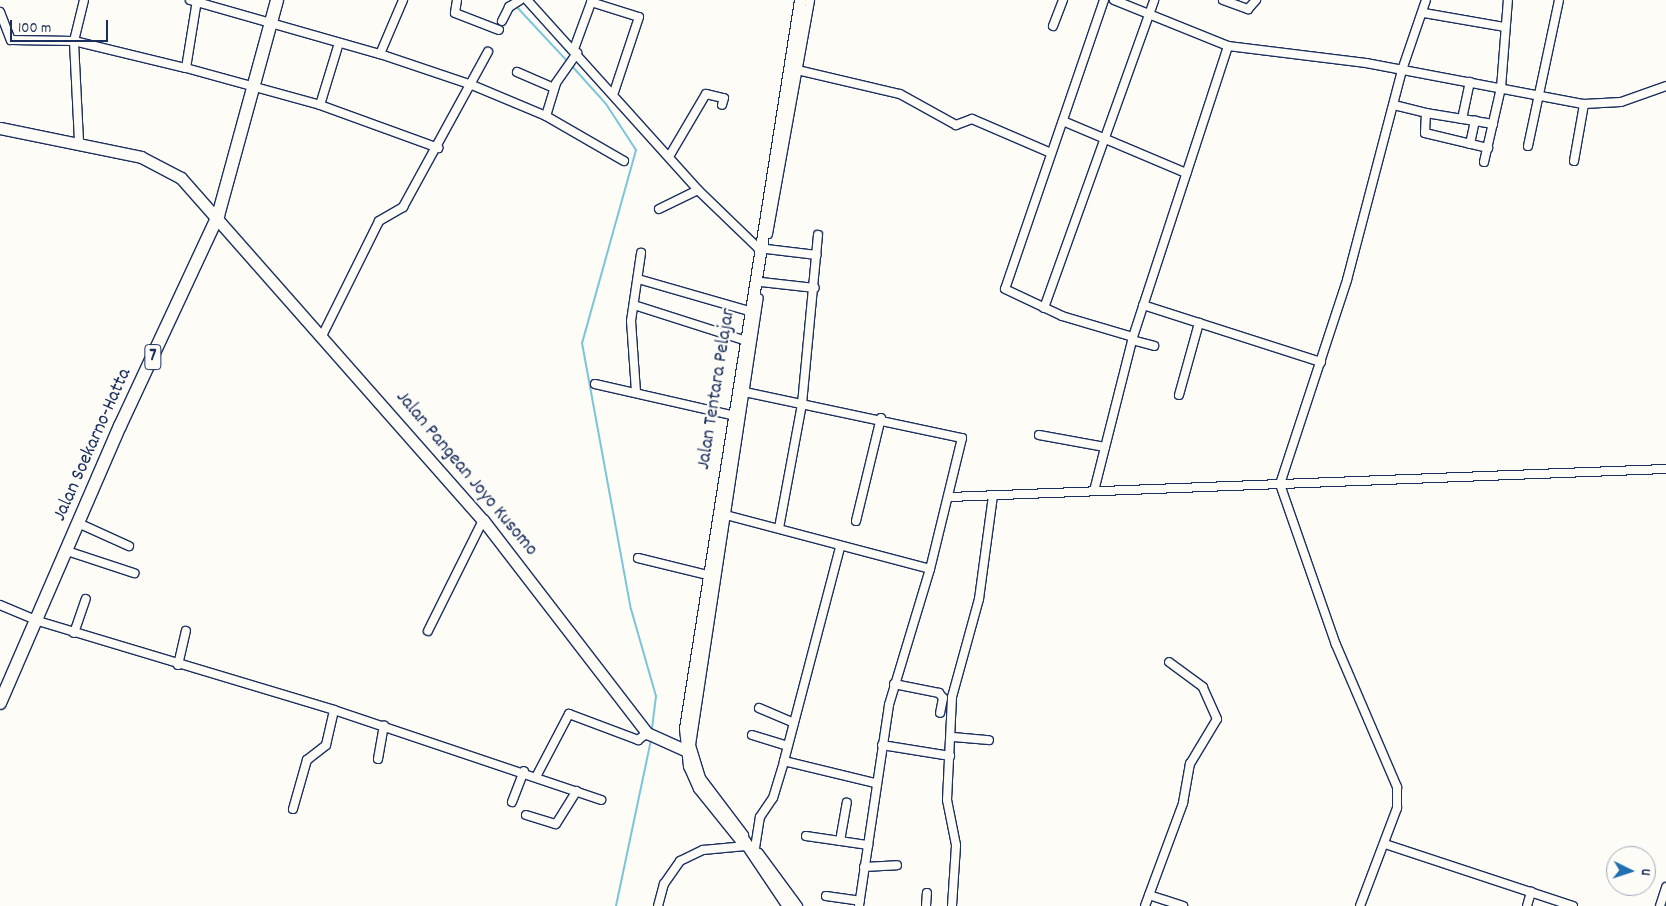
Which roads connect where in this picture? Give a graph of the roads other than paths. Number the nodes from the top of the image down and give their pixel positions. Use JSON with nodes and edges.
{"nodes":[{"id":1,"x":84,"y":0,"type":"edge"},
{"id":2,"x":194,"y":0,"type":"edge"},
{"id":3,"x":277,"y":0,"type":"edge"},
{"id":4,"x":403,"y":0,"type":"edge"},
{"id":5,"x":458,"y":0,"type":"edge"},
{"id":6,"x":527,"y":0,"type":"edge"},
{"id":7,"x":800,"y":0,"type":"edge"},
{"id":8,"x":810,"y":0,"type":"edge"},
{"id":9,"x":1063,"y":0,"type":"edge"},
{"id":10,"x":1104,"y":0,"type":"edge"},
{"id":11,"x":1114,"y":0,"type":"edge"},
{"id":12,"x":1154,"y":0,"type":"edge"},
{"id":13,"x":1223,"y":0,"type":"edge"},
{"id":14,"x":1256,"y":0,"type":"edge"},
{"id":15,"x":1426,"y":0,"type":"edge"},
{"id":16,"x":1508,"y":0,"type":"edge"},
{"id":17,"x":1559,"y":0,"type":"edge"},
{"id":18,"x":591,"y":1,"type":"edge"},
{"id":19,"x":518,"y":2,"type":"edge"},
{"id":20,"x":1149,"y":11,"type":"junction"},
{"id":21,"x":0,"y":12,"type":"edge"},
{"id":22,"x":1424,"y":13,"type":"junction"},
{"id":23,"x":502,"y":21,"type":"dead end"},
{"id":24,"x":270,"y":24,"type":"junction"},
{"id":25,"x":1053,"y":26,"type":"dead end"},
{"id":26,"x":1504,"y":28,"type":"junction"},
{"id":27,"x":498,"y":30,"type":"dead end"},
{"id":28,"x":74,"y":41,"type":"junction"},
{"id":29,"x":339,"y":42,"type":"junction"},
{"id":30,"x":1228,"y":46,"type":"junction"},
{"id":31,"x":575,"y":51,"type":"junction"},
{"id":32,"x":488,"y":52,"type":"dead end"},
{"id":33,"x":380,"y":54,"type":"junction"},
{"id":34,"x":186,"y":68,"type":"junction"},
{"id":35,"x":794,"y":69,"type":"junction"},
{"id":36,"x":1402,"y":70,"type":"junction"},
{"id":37,"x":516,"y":72,"type":"dead end"},
{"id":38,"x":1470,"y":82,"type":"junction"},
{"id":39,"x":472,"y":85,"type":"junction"},
{"id":40,"x":1666,"y":86,"type":"edge"},
{"id":41,"x":254,"y":87,"type":"junction"},
{"id":42,"x":554,"y":88,"type":"junction"},
{"id":43,"x":1501,"y":88,"type":"junction"},
{"id":44,"x":614,"y":92,"type":"junction"},
{"id":45,"x":1542,"y":95,"type":"junction"},
{"id":46,"x":1584,"y":104,"type":"junction"},
{"id":47,"x":320,"y":105,"type":"junction"},
{"id":48,"x":722,"y":105,"type":"dead end"},
{"id":49,"x":1394,"y":105,"type":"junction"},
{"id":50,"x":1426,"y":113,"type":"junction"},
{"id":51,"x":546,"y":116,"type":"junction"},
{"id":52,"x":1462,"y":118,"type":"junction"},
{"id":53,"x":1063,"y":121,"type":"junction"},
{"id":54,"x":1475,"y":121,"type":"junction"},
{"id":55,"x":1493,"y":124,"type":"junction"},
{"id":56,"x":0,"y":128,"type":"edge"},
{"id":57,"x":1104,"y":138,"type":"junction"},
{"id":58,"x":79,"y":141,"type":"junction"},
{"id":59,"x":1470,"y":144,"type":"junction"},
{"id":60,"x":1528,"y":146,"type":"dead end"},
{"id":61,"x":438,"y":148,"type":"junction"},
{"id":62,"x":1488,"y":148,"type":"junction"},
{"id":63,"x":1051,"y":153,"type":"junction"},
{"id":64,"x":670,"y":155,"type":"junction"},
{"id":65,"x":1574,"y":161,"type":"dead end"},
{"id":66,"x":624,"y":162,"type":"dead end"},
{"id":67,"x":1484,"y":162,"type":"dead end"},
{"id":68,"x":1186,"y":173,"type":"junction"},
{"id":69,"x":698,"y":190,"type":"junction"},
{"id":70,"x":659,"y":209,"type":"dead end"},
{"id":71,"x":218,"y":216,"type":"junction"},
{"id":72,"x":818,"y":235,"type":"dead end"},
{"id":73,"x":762,"y":248,"type":"junction"},
{"id":74,"x":641,"y":253,"type":"dead end"},
{"id":75,"x":818,"y":255,"type":"junction"},
{"id":76,"x":638,"y":279,"type":"junction"},
{"id":77,"x":761,"y":282,"type":"junction"},
{"id":78,"x":815,"y":288,"type":"junction"},
{"id":79,"x":634,"y":304,"type":"junction"},
{"id":80,"x":1143,"y":305,"type":"junction"},
{"id":81,"x":1044,"y":308,"type":"junction"},
{"id":82,"x":749,"y":311,"type":"junction"},
{"id":83,"x":1199,"y":323,"type":"junction"},
{"id":84,"x":322,"y":336,"type":"junction"},
{"id":85,"x":1133,"y":339,"type":"junction"},
{"id":86,"x":744,"y":340,"type":"junction"},
{"id":87,"x":1154,"y":346,"type":"dead end"},
{"id":88,"x":1320,"y":362,"type":"junction"},
{"id":89,"x":596,"y":384,"type":"dead end"},
{"id":90,"x":740,"y":391,"type":"junction"},
{"id":91,"x":636,"y":392,"type":"junction"},
{"id":92,"x":1179,"y":395,"type":"dead end"},
{"id":93,"x":802,"y":404,"type":"junction"},
{"id":94,"x":731,"y":415,"type":"junction"},
{"id":95,"x":881,"y":418,"type":"junction"},
{"id":96,"x":1039,"y":435,"type":"dead end"},
{"id":97,"x":1105,"y":447,"type":"junction"},
{"id":98,"x":1666,"y":469,"type":"edge"},
{"id":99,"x":1280,"y":484,"type":"junction"},
{"id":100,"x":1094,"y":491,"type":"junction"},
{"id":101,"x":993,"y":495,"type":"junction"},
{"id":102,"x":949,"y":497,"type":"junction"},
{"id":103,"x":722,"y":514,"type":"junction"},
{"id":104,"x":483,"y":520,"type":"junction"},
{"id":105,"x":856,"y":520,"type":"dead end"},
{"id":106,"x":78,"y":523,"type":"junction"},
{"id":107,"x":779,"y":528,"type":"junction"},
{"id":108,"x":129,"y":546,"type":"dead end"},
{"id":109,"x":840,"y":547,"type":"junction"},
{"id":110,"x":67,"y":551,"type":"junction"},
{"id":111,"x":638,"y":558,"type":"dead end"},
{"id":112,"x":930,"y":569,"type":"junction"},
{"id":113,"x":134,"y":572,"type":"dead end"},
{"id":114,"x":708,"y":575,"type":"junction"},
{"id":115,"x":86,"y":599,"type":"dead end"},
{"id":116,"x":0,"y":605,"type":"edge"},
{"id":117,"x":38,"y":622,"type":"junction"},
{"id":118,"x":186,"y":631,"type":"dead end"},
{"id":119,"x":428,"y":631,"type":"dead end"},
{"id":120,"x":74,"y":633,"type":"junction"},
{"id":121,"x":1169,"y":662,"type":"dead end"},
{"id":122,"x":178,"y":665,"type":"junction"},
{"id":123,"x":894,"y":684,"type":"junction"},
{"id":124,"x":0,"y":703,"type":"edge"},
{"id":125,"x":759,"y":708,"type":"dead end"},
{"id":126,"x":334,"y":710,"type":"junction"},
{"id":127,"x":940,"y":713,"type":"dead end"},
{"id":128,"x":794,"y":723,"type":"junction"},
{"id":129,"x":384,"y":726,"type":"junction"},
{"id":130,"x":647,"y":733,"type":"junction"},
{"id":131,"x":752,"y":736,"type":"dead end"},
{"id":132,"x":953,"y":737,"type":"junction"},
{"id":133,"x":989,"y":740,"type":"dead end"},
{"id":134,"x":882,"y":745,"type":"junction"},
{"id":135,"x":787,"y":746,"type":"junction"},
{"id":136,"x":685,"y":750,"type":"junction"},
{"id":137,"x":950,"y":756,"type":"junction"},
{"id":138,"x":378,"y":759,"type":"dead end"},
{"id":139,"x":784,"y":762,"type":"junction"},
{"id":140,"x":524,"y":771,"type":"junction"},
{"id":141,"x":538,"y":775,"type":"junction"},
{"id":142,"x":875,"y":783,"type":"junction"},
{"id":143,"x":576,"y":791,"type":"junction"},
{"id":144,"x":601,"y":800,"type":"dead end"},
{"id":145,"x":512,"y":802,"type":"dead end"},
{"id":146,"x":847,"y":803,"type":"dead end"},
{"id":147,"x":293,"y":809,"type":"dead end"},
{"id":148,"x":526,"y":815,"type":"dead end"},
{"id":149,"x":806,"y":836,"type":"dead end"},
{"id":150,"x":840,"y":841,"type":"junction"},
{"id":151,"x":1385,"y":844,"type":"junction"},
{"id":152,"x":748,"y":845,"type":"junction"},
{"id":153,"x":868,"y":845,"type":"junction"},
{"id":154,"x":897,"y":865,"type":"dead end"},
{"id":155,"x":864,"y":867,"type":"junction"},
{"id":156,"x":1666,"y":887,"type":"edge"},
{"id":157,"x":1531,"y":892,"type":"junction"},
{"id":158,"x":927,"y":893,"type":"dead end"},
{"id":159,"x":1149,"y":895,"type":"junction"},
{"id":160,"x":826,"y":896,"type":"dead end"},
{"id":161,"x":1552,"y":902,"type":"edge"},
{"id":162,"x":859,"y":904,"type":"edge"},
{"id":163,"x":658,"y":906,"type":"edge"},
{"id":164,"x":788,"y":906,"type":"edge"},
{"id":165,"x":798,"y":906,"type":"edge"},
{"id":166,"x":926,"y":906,"type":"edge"},
{"id":167,"x":952,"y":906,"type":"edge"},
{"id":168,"x":1145,"y":906,"type":"edge"},
{"id":169,"x":1183,"y":906,"type":"edge"},
{"id":170,"x":1360,"y":906,"type":"edge"},
{"id":171,"x":1527,"y":906,"type":"edge"},
{"id":172,"x":1573,"y":906,"type":"edge"},
{"id":173,"x":1660,"y":906,"type":"edge"}],
"edges":[{"from":1,"to":28,"type":"street"},
{"from":2,"to":24,"type":"street"},
{"from":2,"to":34,"type":"street"},
{"from":3,"to":24,"type":"highway","name":"Jalan Soekarno-Hatta","number":"7"},
{"from":4,"to":33,"type":"street"},
{"from":5,"to":27,"type":"street"},
{"from":6,"to":31,"type":"street"},
{"from":7,"to":35,"type":"main road","name":"Jalan Tentara Pelajar"},
{"from":8,"to":35,"type":"street"},
{"from":9,"to":25,"type":"street"},
{"from":10,"to":53,"type":"street"},
{"from":11,"to":20,"type":"street"},
{"from":12,"to":20,"type":"street"},
{"from":13,"to":14,"type":"street"},
{"from":15,"to":22,"type":"street"},
{"from":16,"to":26,"type":"street"},
{"from":17,"to":45,"type":"street"},
{"from":18,"to":31,"type":"street"},
{"from":18,"to":44,"type":"street"},
{"from":19,"to":23,"type":"street"},
{"from":20,"to":30,"type":"street"},
{"from":20,"to":57,"type":"street"},
{"from":21,"to":28,"type":"street"},
{"from":22,"to":26,"type":"street"},
{"from":22,"to":36,"type":"street"},
{"from":24,"to":29,"type":"street"},
{"from":24,"to":41,"type":"highway","name":"Jalan Soekarno-Hatta","number":"7"},
{"from":26,"to":43,"type":"street"},
{"from":28,"to":34,"type":"street"},
{"from":28,"to":58,"type":"street"},
{"from":29,"to":33,"type":"street"},
{"from":29,"to":47,"type":"street"},
{"from":30,"to":36,"type":"street"},
{"from":30,"to":68,"type":"street"},
{"from":31,"to":42,"type":"street"},
{"from":31,"to":44,"type":"street"},
{"from":32,"to":39,"type":"street"},
{"from":33,"to":39,"type":"street"},
{"from":34,"to":41,"type":"street"},
{"from":35,"to":63,"type":"street"},
{"from":35,"to":73,"type":"main road","name":"Jalan Tentara Pelajar"},
{"from":36,"to":38,"type":"street"},
{"from":36,"to":49,"type":"street"},
{"from":37,"to":42,"type":"street"},
{"from":38,"to":43,"type":"street"},
{"from":38,"to":52,"type":"street"},
{"from":39,"to":51,"type":"street"},
{"from":39,"to":61,"type":"street"},
{"from":40,"to":46,"type":"street"},
{"from":41,"to":47,"type":"street"},
{"from":41,"to":71,"type":"highway","name":"Jalan Soekarno-Hatta","number":"7"},
{"from":42,"to":51,"type":"street"},
{"from":43,"to":45,"type":"street"},
{"from":43,"to":55,"type":"street"},
{"from":44,"to":64,"type":"street"},
{"from":45,"to":46,"type":"street"},
{"from":45,"to":60,"type":"street"},
{"from":46,"to":65,"type":"street"},
{"from":47,"to":61,"type":"street"},
{"from":48,"to":64,"type":"street"},
{"from":49,"to":50,"type":"street"},
{"from":49,"to":88,"type":"street"},
{"from":50,"to":52,"type":"street"},
{"from":50,"to":59,"type":"street"},
{"from":51,"to":66,"type":"street"},
{"from":52,"to":54,"type":"street"},
{"from":53,"to":57,"type":"street"},
{"from":53,"to":63,"type":"street"},
{"from":54,"to":55,"type":"street"},
{"from":54,"to":59,"type":"street"},
{"from":55,"to":62,"type":"street"},
{"from":56,"to":58,"type":"main road","name":"Jalan Pangean Joyo Kusomo"},
{"from":57,"to":68,"type":"street"},
{"from":57,"to":81,"type":"street"},
{"from":58,"to":71,"type":"main road","name":"Jalan Pangean Joyo Kusomo"},
{"from":59,"to":62,"type":"street"},
{"from":61,"to":84,"type":"street"},
{"from":62,"to":67,"type":"street"},
{"from":63,"to":81,"type":"street"},
{"from":64,"to":69,"type":"street"},
{"from":68,"to":80,"type":"street"},
{"from":69,"to":70,"type":"street"},
{"from":69,"to":73,"type":"street"},
{"from":71,"to":84,"type":"main road","name":"Jalan Pangean Joyo Kusomo"},
{"from":71,"to":106,"type":"highway","name":"Jalan Soekarno-Hatta","number":"7"},
{"from":72,"to":75,"type":"street"},
{"from":73,"to":75,"type":"street"},
{"from":73,"to":77,"type":"street"},
{"from":73,"to":82,"type":"main road","name":"Jalan Tentara Pelajar"},
{"from":74,"to":76,"type":"street"},
{"from":75,"to":78,"type":"street"},
{"from":76,"to":79,"type":"street"},
{"from":76,"to":82,"type":"street"},
{"from":77,"to":78,"type":"street"},
{"from":77,"to":90,"type":"street"},
{"from":78,"to":93,"type":"street"},
{"from":79,"to":86,"type":"street"},
{"from":79,"to":91,"type":"street"},
{"from":80,"to":83,"type":"street"},
{"from":80,"to":85,"type":"street"},
{"from":81,"to":85,"type":"street"},
{"from":82,"to":86,"type":"main road","name":"Jalan Tentara Pelajar"},
{"from":83,"to":88,"type":"street"},
{"from":83,"to":92,"type":"street"},
{"from":84,"to":104,"type":"main road","name":"Jalan Pangean Joyo Kusomo"},
{"from":85,"to":87,"type":"street"},
{"from":85,"to":97,"type":"street"},
{"from":86,"to":90,"type":"main road","name":"Jalan Tentara Pelajar"},
{"from":88,"to":99,"type":"street"},
{"from":89,"to":91,"type":"street"},
{"from":90,"to":93,"type":"street"},
{"from":90,"to":94,"type":"main road","name":"Jalan Tentara Pelajar"},
{"from":90,"to":103,"type":"street"},
{"from":91,"to":94,"type":"street"},
{"from":93,"to":95,"type":"street"},
{"from":93,"to":107,"type":"street"},
{"from":94,"to":103,"type":"main road","name":"Jalan Tentara Pelajar"},
{"from":95,"to":102,"type":"street"},
{"from":95,"to":105,"type":"street"},
{"from":96,"to":97,"type":"street"},
{"from":97,"to":100,"type":"street"},
{"from":98,"to":99,"type":"street"},
{"from":99,"to":100,"type":"street"},
{"from":99,"to":151,"type":"street"},
{"from":100,"to":101,"type":"street"},
{"from":101,"to":102,"type":"street"},
{"from":101,"to":132,"type":"street"},
{"from":102,"to":112,"type":"street"},
{"from":103,"to":107,"type":"street"},
{"from":103,"to":114,"type":"main road","name":"Jalan Tentara Pelajar"},
{"from":103,"to":152,"type":"street"},
{"from":104,"to":119,"type":"street"},
{"from":104,"to":130,"type":"main road","name":"Jalan Pangean Joyo Kusomo"},
{"from":106,"to":108,"type":"street"},
{"from":106,"to":110,"type":"highway","name":"Jalan Soekarno-Hatta","number":"7"},
{"from":107,"to":109,"type":"street"},
{"from":109,"to":112,"type":"street"},
{"from":109,"to":128,"type":"street"},
{"from":110,"to":113,"type":"street"},
{"from":110,"to":117,"type":"highway","name":"Jalan Soekarno-Hatta","number":"7"},
{"from":111,"to":114,"type":"street"},
{"from":112,"to":123,"type":"street"},
{"from":114,"to":136,"type":"main road","name":"Jalan Tentara Pelajar"},
{"from":115,"to":120,"type":"street"},
{"from":116,"to":117,"type":"street"},
{"from":117,"to":120,"type":"street"},
{"from":117,"to":124,"type":"highway","name":"Jalan Soekarno-Hatta","number":"7"},
{"from":118,"to":122,"type":"street"},
{"from":120,"to":122,"type":"street"},
{"from":121,"to":159,"type":"street"},
{"from":122,"to":126,"type":"street"},
{"from":123,"to":127,"type":"street"},
{"from":123,"to":134,"type":"street"},
{"from":125,"to":128,"type":"street"},
{"from":126,"to":129,"type":"street"},
{"from":126,"to":147,"type":"street"},
{"from":128,"to":135,"type":"street"},
{"from":129,"to":138,"type":"street"},
{"from":129,"to":140,"type":"street"},
{"from":130,"to":136,"type":"main road","name":"Jalan Pangean Joyo Kusomo"},
{"from":130,"to":141,"type":"street"},
{"from":131,"to":135,"type":"street"},
{"from":132,"to":133,"type":"street"},
{"from":132,"to":137,"type":"street"},
{"from":134,"to":137,"type":"street"},
{"from":134,"to":142,"type":"street"},
{"from":135,"to":139,"type":"street"},
{"from":136,"to":152,"type":"main road","name":"Jalan Tentara Pelajar"},
{"from":137,"to":167,"type":"street"},
{"from":139,"to":142,"type":"street"},
{"from":139,"to":152,"type":"street"},
{"from":140,"to":141,"type":"street"},
{"from":140,"to":145,"type":"street"},
{"from":141,"to":143,"type":"street"},
{"from":142,"to":153,"type":"street"},
{"from":143,"to":144,"type":"street"},
{"from":143,"to":148,"type":"street"},
{"from":146,"to":150,"type":"street"},
{"from":149,"to":150,"type":"street"},
{"from":150,"to":153,"type":"street"},
{"from":151,"to":157,"type":"street"},
{"from":151,"to":170,"type":"street"},
{"from":152,"to":163,"type":"street"},
{"from":152,"to":164,"type":"main road","name":"Jalan Tentara Pelajar"},
{"from":152,"to":165,"type":"street"},
{"from":153,"to":155,"type":"street"},
{"from":154,"to":155,"type":"street"},
{"from":155,"to":162,"type":"street"},
{"from":156,"to":173,"type":"street"},
{"from":157,"to":161,"type":"street"},
{"from":157,"to":171,"type":"street"},
{"from":158,"to":166,"type":"street"},
{"from":159,"to":168,"type":"street"},
{"from":159,"to":169,"type":"street"},
{"from":160,"to":162,"type":"street"},
{"from":161,"to":172,"type":"street"}]}
